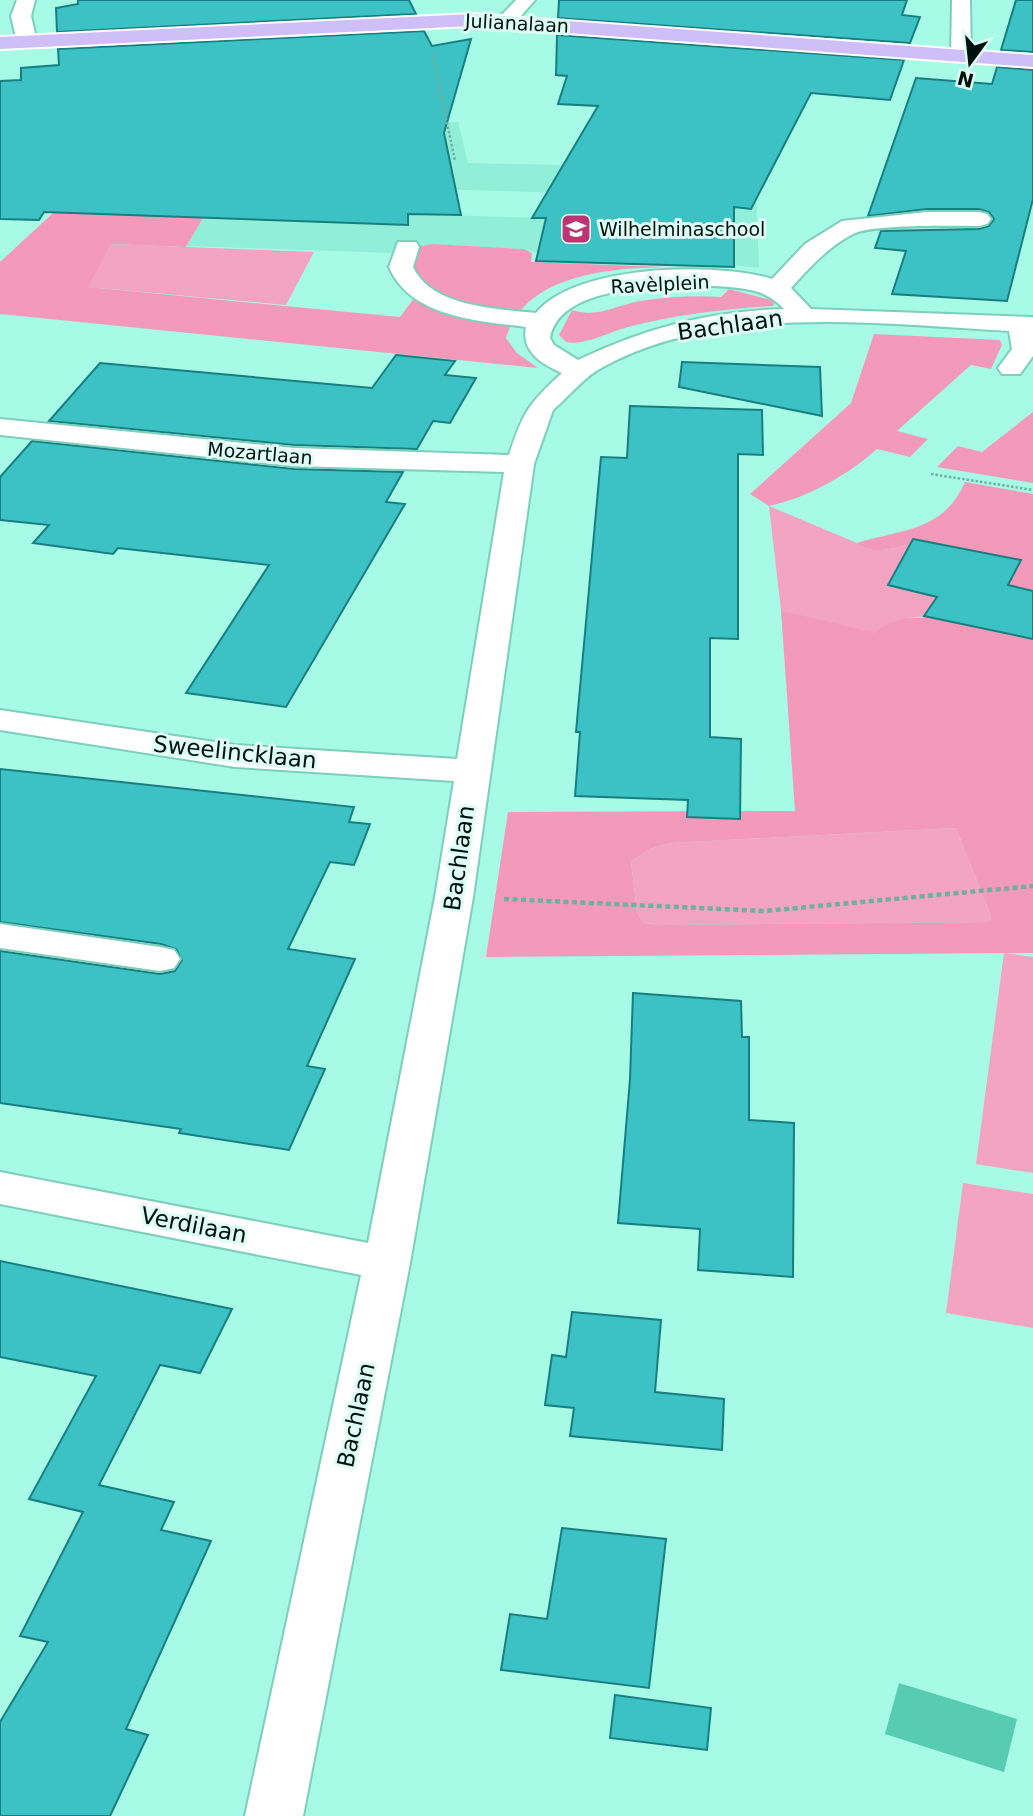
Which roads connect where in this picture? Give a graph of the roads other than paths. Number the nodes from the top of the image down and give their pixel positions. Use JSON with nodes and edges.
{"nodes":[{"id":1,"x":26,"y":0,"type":"edge"},
{"id":2,"x":526,"y":0,"type":"edge"},
{"id":3,"x":961,"y":0,"type":"edge"},
{"id":4,"x":506,"y":21,"type":"junction"},
{"id":5,"x":27,"y":42,"type":"junction"},
{"id":6,"x":0,"y":43,"type":"edge"},
{"id":7,"x":961,"y":56,"type":"junction"},
{"id":8,"x":1033,"y":61,"type":"edge"},
{"id":9,"x":979,"y":219,"type":"dead end"},
{"id":10,"x":407,"y":247,"type":"dead end"},
{"id":11,"x":777,"y":289,"type":"junction"},
{"id":12,"x":803,"y":315,"type":"junction"},
{"id":13,"x":542,"y":321,"type":"junction"},
{"id":14,"x":1027,"y":324,"type":"edge"},
{"id":15,"x":1011,"y":368,"type":"dead end"},
{"id":16,"x":579,"y":370,"type":"junction"},
{"id":17,"x":0,"y":427,"type":"edge"},
{"id":18,"x":520,"y":464,"type":"junction"},
{"id":19,"x":0,"y":720,"type":"edge"},
{"id":20,"x":472,"y":771,"type":"junction"},
{"id":21,"x":0,"y":936,"type":"edge"},
{"id":22,"x":160,"y":959,"type":"dead end"},
{"id":23,"x":0,"y":1188,"type":"edge"},
{"id":24,"x":387,"y":1264,"type":"junction"},
{"id":25,"x":274,"y":1816,"type":"edge"}],
"edges":[{"from":1,"to":5,"type":"street"},
{"from":2,"to":4,"type":"street"},
{"from":3,"to":7,"type":"street"},
{"from":4,"to":5,"type":"main road","name":"Julianalaan"},
{"from":4,"to":7,"type":"main road","name":"Julianalaan"},
{"from":5,"to":6,"type":"main road","name":"Julianalaan"},
{"from":7,"to":8,"type":"main road","name":"Julianalaan"},
{"from":9,"to":11,"type":"street"},
{"from":10,"to":13,"type":"street"},
{"from":11,"to":12,"type":"street"},
{"from":11,"to":13,"type":"street","name":"Ravèlplein"},
{"from":12,"to":14,"type":"street","name":"Bachlaan"},
{"from":12,"to":16,"type":"street","name":"Bachlaan"},
{"from":13,"to":16,"type":"street"},
{"from":14,"to":15,"type":"street"},
{"from":16,"to":18,"type":"street","name":"Bachlaan"},
{"from":17,"to":18,"type":"street","name":"Mozartlaan"},
{"from":18,"to":20,"type":"street","name":"Bachlaan"},
{"from":19,"to":20,"type":"street","name":"Sweelincklaan"},
{"from":20,"to":24,"type":"street","name":"Bachlaan"},
{"from":21,"to":22,"type":"street"},
{"from":23,"to":24,"type":"street","name":"Verdilaan"},
{"from":24,"to":25,"type":"street","name":"Bachlaan"}]}
